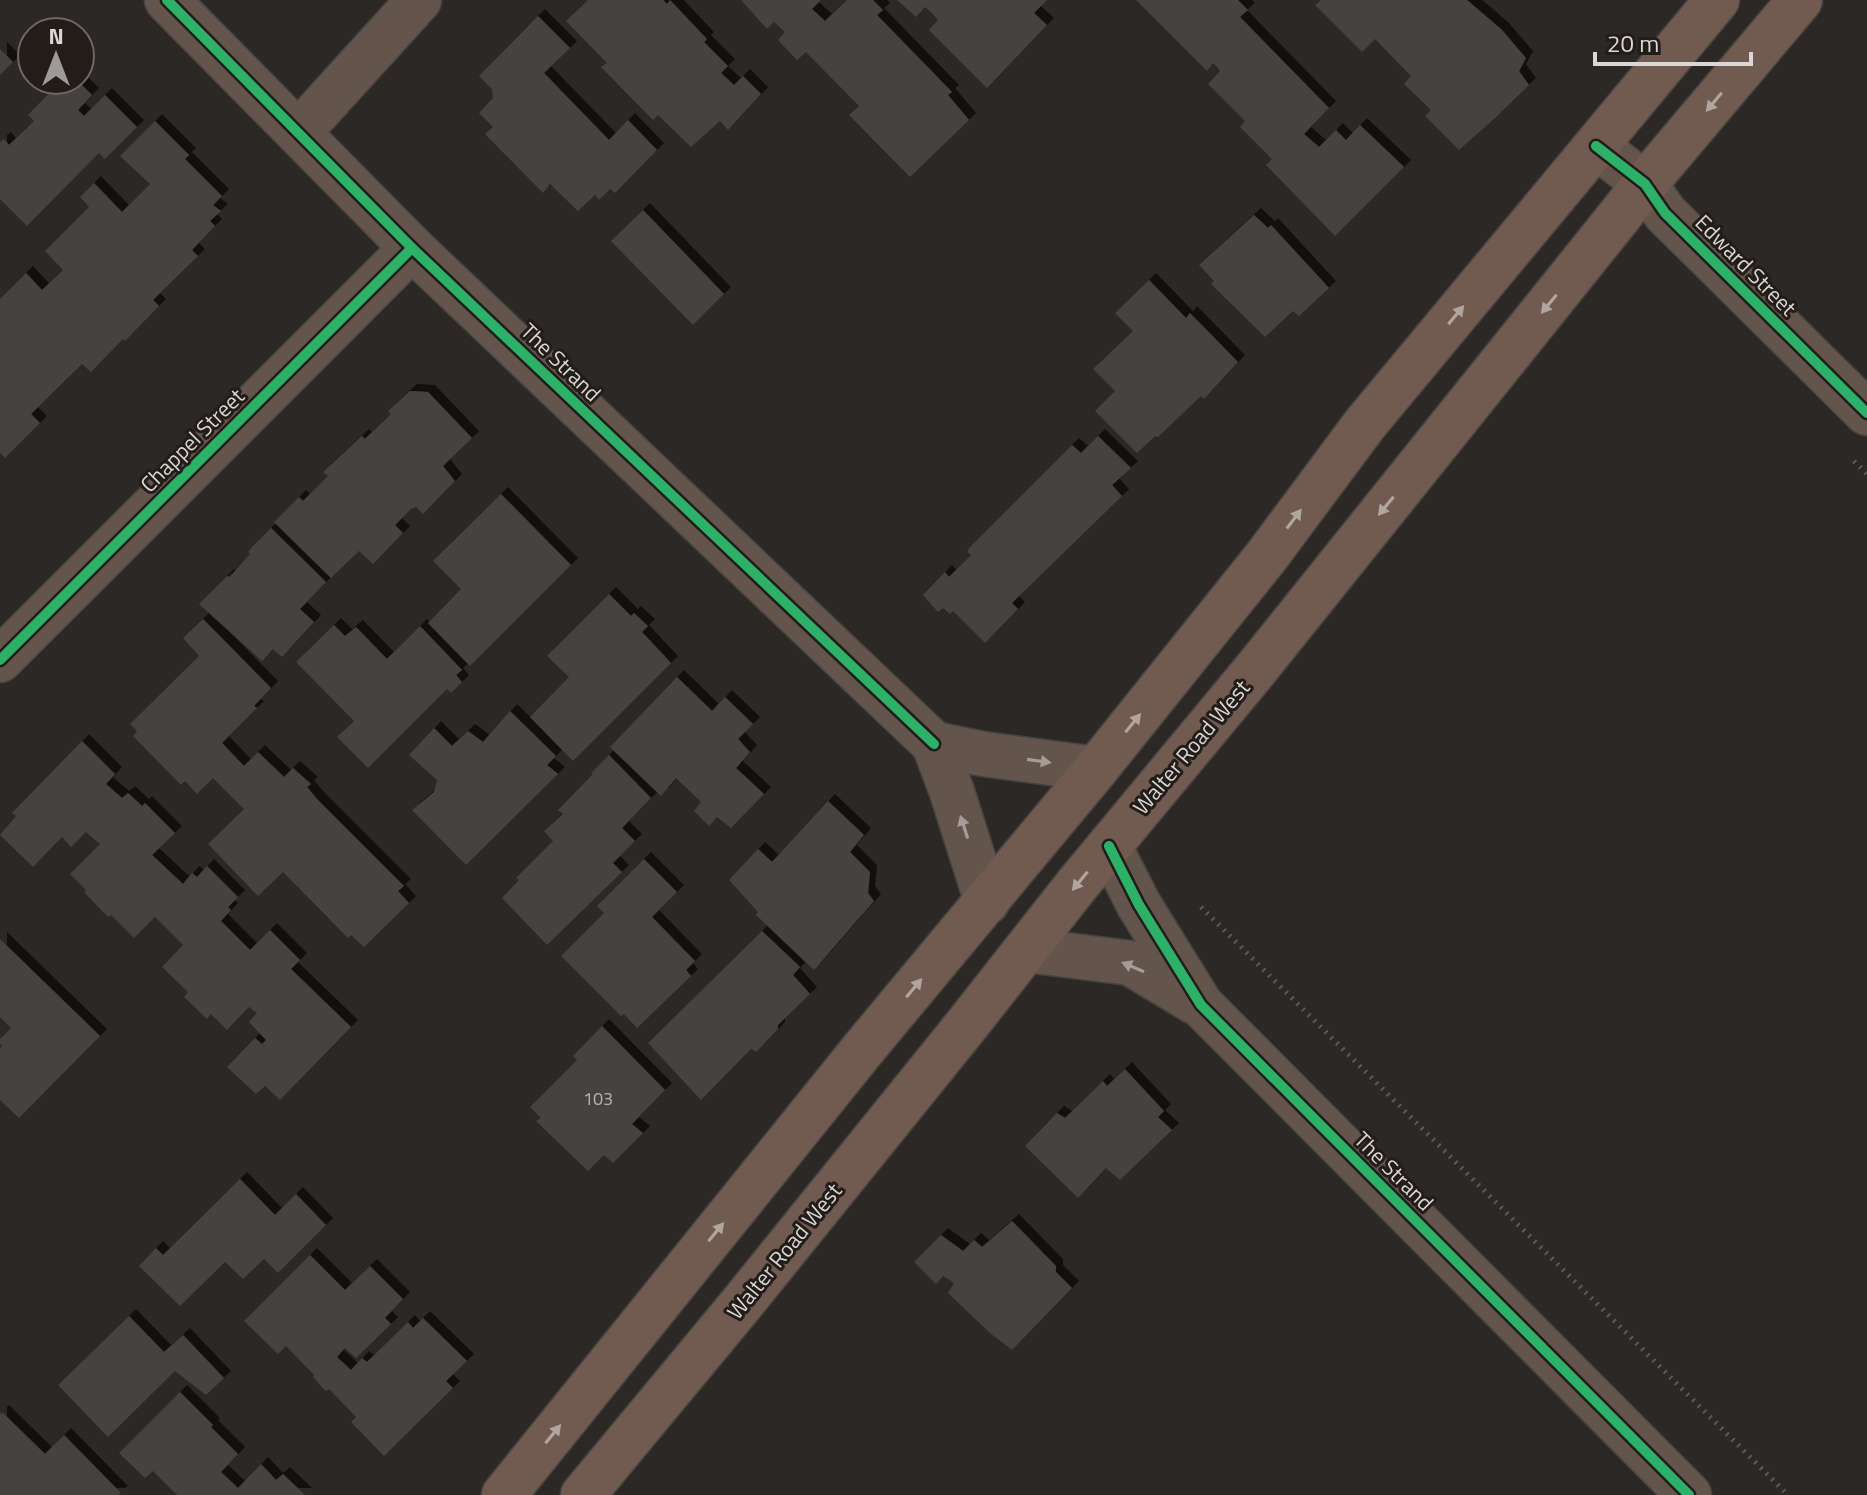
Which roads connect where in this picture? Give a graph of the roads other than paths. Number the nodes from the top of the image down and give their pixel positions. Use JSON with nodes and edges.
{"nodes":[{"id":1,"x":167,"y":0,"type":"edge"},
{"id":2,"x":419,"y":0,"type":"edge"},
{"id":3,"x":1717,"y":0,"type":"edge"},
{"id":4,"x":1800,"y":0,"type":"edge"},
{"id":5,"x":299,"y":132,"type":"junction"},
{"id":6,"x":1596,"y":146,"type":"junction"},
{"id":7,"x":1645,"y":184,"type":"junction"},
{"id":8,"x":412,"y":248,"type":"junction"},
{"id":9,"x":1867,"y":413,"type":"edge"},
{"id":10,"x":0,"y":660,"type":"edge"},
{"id":11,"x":934,"y":744,"type":"junction"},
{"id":12,"x":1096,"y":769,"type":"junction"},
{"id":13,"x":1109,"y":846,"type":"junction"},
{"id":14,"x":987,"y":902,"type":"junction"},
{"id":15,"x":1026,"y":950,"type":"junction"},
{"id":16,"x":1201,"y":1005,"type":"junction"},
{"id":17,"x":504,"y":1495,"type":"edge"},
{"id":18,"x":583,"y":1495,"type":"edge"},
{"id":19,"x":1689,"y":1495,"type":"edge"}],
"edges":[{"from":1,"to":5,"type":"street","name":"The Strand"},
{"from":2,"to":5,"type":"street"},
{"from":3,"to":6,"type":"main road"},
{"from":4,"to":7,"type":"main road","name":"Walter Road West","one_way":true},
{"from":5,"to":8,"type":"street","name":"The Strand"},
{"from":6,"to":7,"type":"street","name":"Edward Street"},
{"from":12,"to":6,"type":"main road","one_way":true},
{"from":7,"to":9,"type":"street","name":"Edward Street"},
{"from":7,"to":13,"type":"main road","name":"Walter Road West","one_way":true},
{"from":8,"to":10,"type":"street","name":"Chappel Street"},
{"from":8,"to":11,"type":"street","name":"The Strand"},
{"from":11,"to":12,"type":"street","one_way":true},
{"from":14,"to":11,"type":"street","name":"The Strand","one_way":true},
{"from":12,"to":14,"type":"main road"},
{"from":13,"to":15,"type":"main road","name":"Walter Road West","one_way":true},
{"from":13,"to":16,"type":"street","name":"The Strand"},
{"from":17,"to":14,"type":"main road","one_way":true},
{"from":16,"to":15,"type":"street","name":"The Strand","one_way":true},
{"from":15,"to":18,"type":"main road","name":"Walter Road West"},
{"from":16,"to":19,"type":"street","name":"The Strand"}]}
